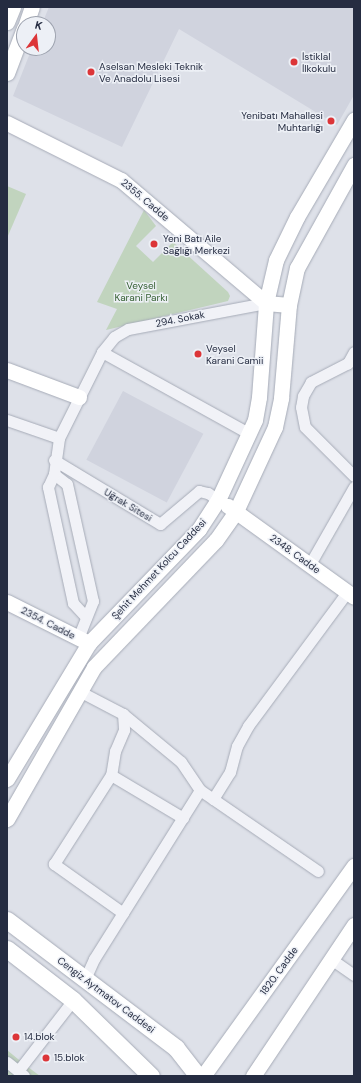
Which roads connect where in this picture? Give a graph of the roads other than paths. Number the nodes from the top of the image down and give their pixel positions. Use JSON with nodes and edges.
{"nodes":[{"id":1,"x":13,"y":7,"type":"edge"},
{"id":2,"x":7,"y":22,"type":"edge"},
{"id":3,"x":16,"y":49,"type":"edge"},
{"id":4,"x":7,"y":72,"type":"edge"},
{"id":5,"x":354,"y":120,"type":"edge"},
{"id":6,"x":7,"y":123,"type":"edge"},
{"id":7,"x":354,"y":165,"type":"edge"},
{"id":8,"x":266,"y":303,"type":"junction"},
{"id":9,"x":289,"y":305,"type":"junction"},
{"id":10,"x":265,"y":319,"type":"junction"},
{"id":11,"x":288,"y":321,"type":"junction"},
{"id":12,"x":102,"y":352,"type":"junction"},
{"id":13,"x":354,"y":352,"type":"edge"},
{"id":14,"x":7,"y":370,"type":"edge"},
{"id":15,"x":79,"y":397,"type":"junction"},
{"id":16,"x":7,"y":420,"type":"edge"},
{"id":17,"x":250,"y":434,"type":"junction"},
{"id":18,"x":59,"y":438,"type":"junction"},
{"id":19,"x":54,"y":460,"type":"junction"},
{"id":20,"x":54,"y":474,"type":"junction"},
{"id":21,"x":354,"y":476,"type":"edge"},
{"id":22,"x":354,"y":487,"type":"edge"},
{"id":23,"x":218,"y":500,"type":"junction"},
{"id":24,"x":236,"y":511,"type":"junction"},
{"id":25,"x":310,"y":564,"type":"junction"},
{"id":26,"x":351,"y":594,"type":"edge"},
{"id":27,"x":7,"y":602,"type":"edge"},
{"id":28,"x":86,"y":617,"type":"junction"},
{"id":29,"x":84,"y":641,"type":"junction"},
{"id":30,"x":79,"y":691,"type":"junction"},
{"id":31,"x":123,"y":714,"type":"junction"},
{"id":32,"x":111,"y":775,"type":"junction"},
{"id":33,"x":7,"y":779,"type":"edge"},
{"id":34,"x":200,"y":790,"type":"junction"},
{"id":35,"x":213,"y":799,"type":"junction"},
{"id":36,"x":183,"y":818,"type":"junction"},
{"id":37,"x":7,"y":819,"type":"edge"},
{"id":38,"x":354,"y":866,"type":"edge"},
{"id":39,"x":318,"y":871,"type":"dead end"},
{"id":40,"x":124,"y":913,"type":"junction"},
{"id":41,"x":7,"y":920,"type":"edge"},
{"id":42,"x":354,"y":925,"type":"edge"},
{"id":43,"x":7,"y":949,"type":"edge"},
{"id":44,"x":332,"y":959,"type":"junction"},
{"id":45,"x":354,"y":975,"type":"edge"},
{"id":46,"x":85,"y":979,"type":"junction"},
{"id":47,"x":73,"y":1000,"type":"junction"},
{"id":48,"x":7,"y":1062,"type":"edge"},
{"id":49,"x":21,"y":1074,"type":"edge"},
{"id":50,"x":150,"y":1076,"type":"edge"},
{"id":51,"x":198,"y":1076,"type":"edge"},
{"id":52,"x":203,"y":1076,"type":"edge"},
{"id":53,"x":253,"y":1076,"type":"edge"}],
"edges":[{"from":1,"to":2,"type":"street"},
{"from":3,"to":4,"type":"street"},
{"from":5,"to":8,"type":"street","name":"Şehit Mehmet Kolcu Caddesi"},
{"from":6,"to":8,"type":"street","name":"2355. Cadde"},
{"from":7,"to":9,"type":"street","name":"Şehit Mehmet Kolcu Caddesi"},
{"from":8,"to":9,"type":"street"},
{"from":8,"to":10,"type":"street","name":"Şehit Mehmet Kolcu Caddesi"},
{"from":8,"to":12,"type":"street","name":"294. Sokak"},
{"from":9,"to":11,"type":"street","name":"Şehit Mehmet Kolcu Caddesi"},
{"from":10,"to":11,"type":"street"},
{"from":10,"to":17,"type":"street","name":"Şehit Mehmet Kolcu Caddesi"},
{"from":11,"to":24,"type":"street","name":"Şehit Mehmet Kolcu Caddesi"},
{"from":12,"to":15,"type":"street","name":"294. Sokak"},
{"from":12,"to":17,"type":"street"},
{"from":13,"to":21,"type":"street"},
{"from":14,"to":15,"type":"street"},
{"from":15,"to":18,"type":"street","name":"294. Sokak"},
{"from":16,"to":18,"type":"street"},
{"from":17,"to":23,"type":"street","name":"Şehit Mehmet Kolcu Caddesi"},
{"from":18,"to":19,"type":"street","name":"294. Sokak"},
{"from":19,"to":20,"type":"street","name":"294. Sokak"},
{"from":19,"to":23,"type":"street","name":"Uğrak Sitesi"},
{"from":20,"to":28,"type":"street","name":"294. Sokak"},
{"from":20,"to":28,"type":"street"},
{"from":22,"to":25,"type":"street"},
{"from":23,"to":24,"type":"street","name":"2348. Cadde"},
{"from":23,"to":29,"type":"street","name":"Şehit Mehmet Kolcu Caddesi"},
{"from":24,"to":25,"type":"street","name":"2348. Cadde"},
{"from":24,"to":30,"type":"street","name":"Şehit Mehmet Kolcu Caddesi"},
{"from":25,"to":26,"type":"street","name":"2348. Cadde"},
{"from":26,"to":35,"type":"street"},
{"from":27,"to":29,"type":"street","name":"2354. Cadde"},
{"from":28,"to":29,"type":"street"},
{"from":29,"to":33,"type":"street","name":"Şehit Mehmet Kolcu Caddesi"},
{"from":30,"to":31,"type":"street"},
{"from":30,"to":37,"type":"street","name":"Şehit Mehmet Kolcu Caddesi"},
{"from":31,"to":32,"type":"street"},
{"from":31,"to":34,"type":"street"},
{"from":32,"to":36,"type":"street"},
{"from":32,"to":40,"type":"street"},
{"from":34,"to":35,"type":"street"},
{"from":34,"to":36,"type":"street"},
{"from":35,"to":39,"type":"street"},
{"from":36,"to":40,"type":"street"},
{"from":38,"to":52,"type":"street","name":"1820. Cadde"},
{"from":40,"to":46,"type":"street"},
{"from":41,"to":46,"type":"main road","name":"Cengiz Aytmatov Caddesi"},
{"from":42,"to":44,"type":"street"},
{"from":43,"to":47,"type":"main road"},
{"from":44,"to":45,"type":"street"},
{"from":44,"to":53,"type":"street"},
{"from":46,"to":51,"type":"main road","name":"Cengiz Aytmatov Caddesi"},
{"from":47,"to":49,"type":"street"},
{"from":47,"to":50,"type":"main road"},
{"from":48,"to":49,"type":"street"}]}
